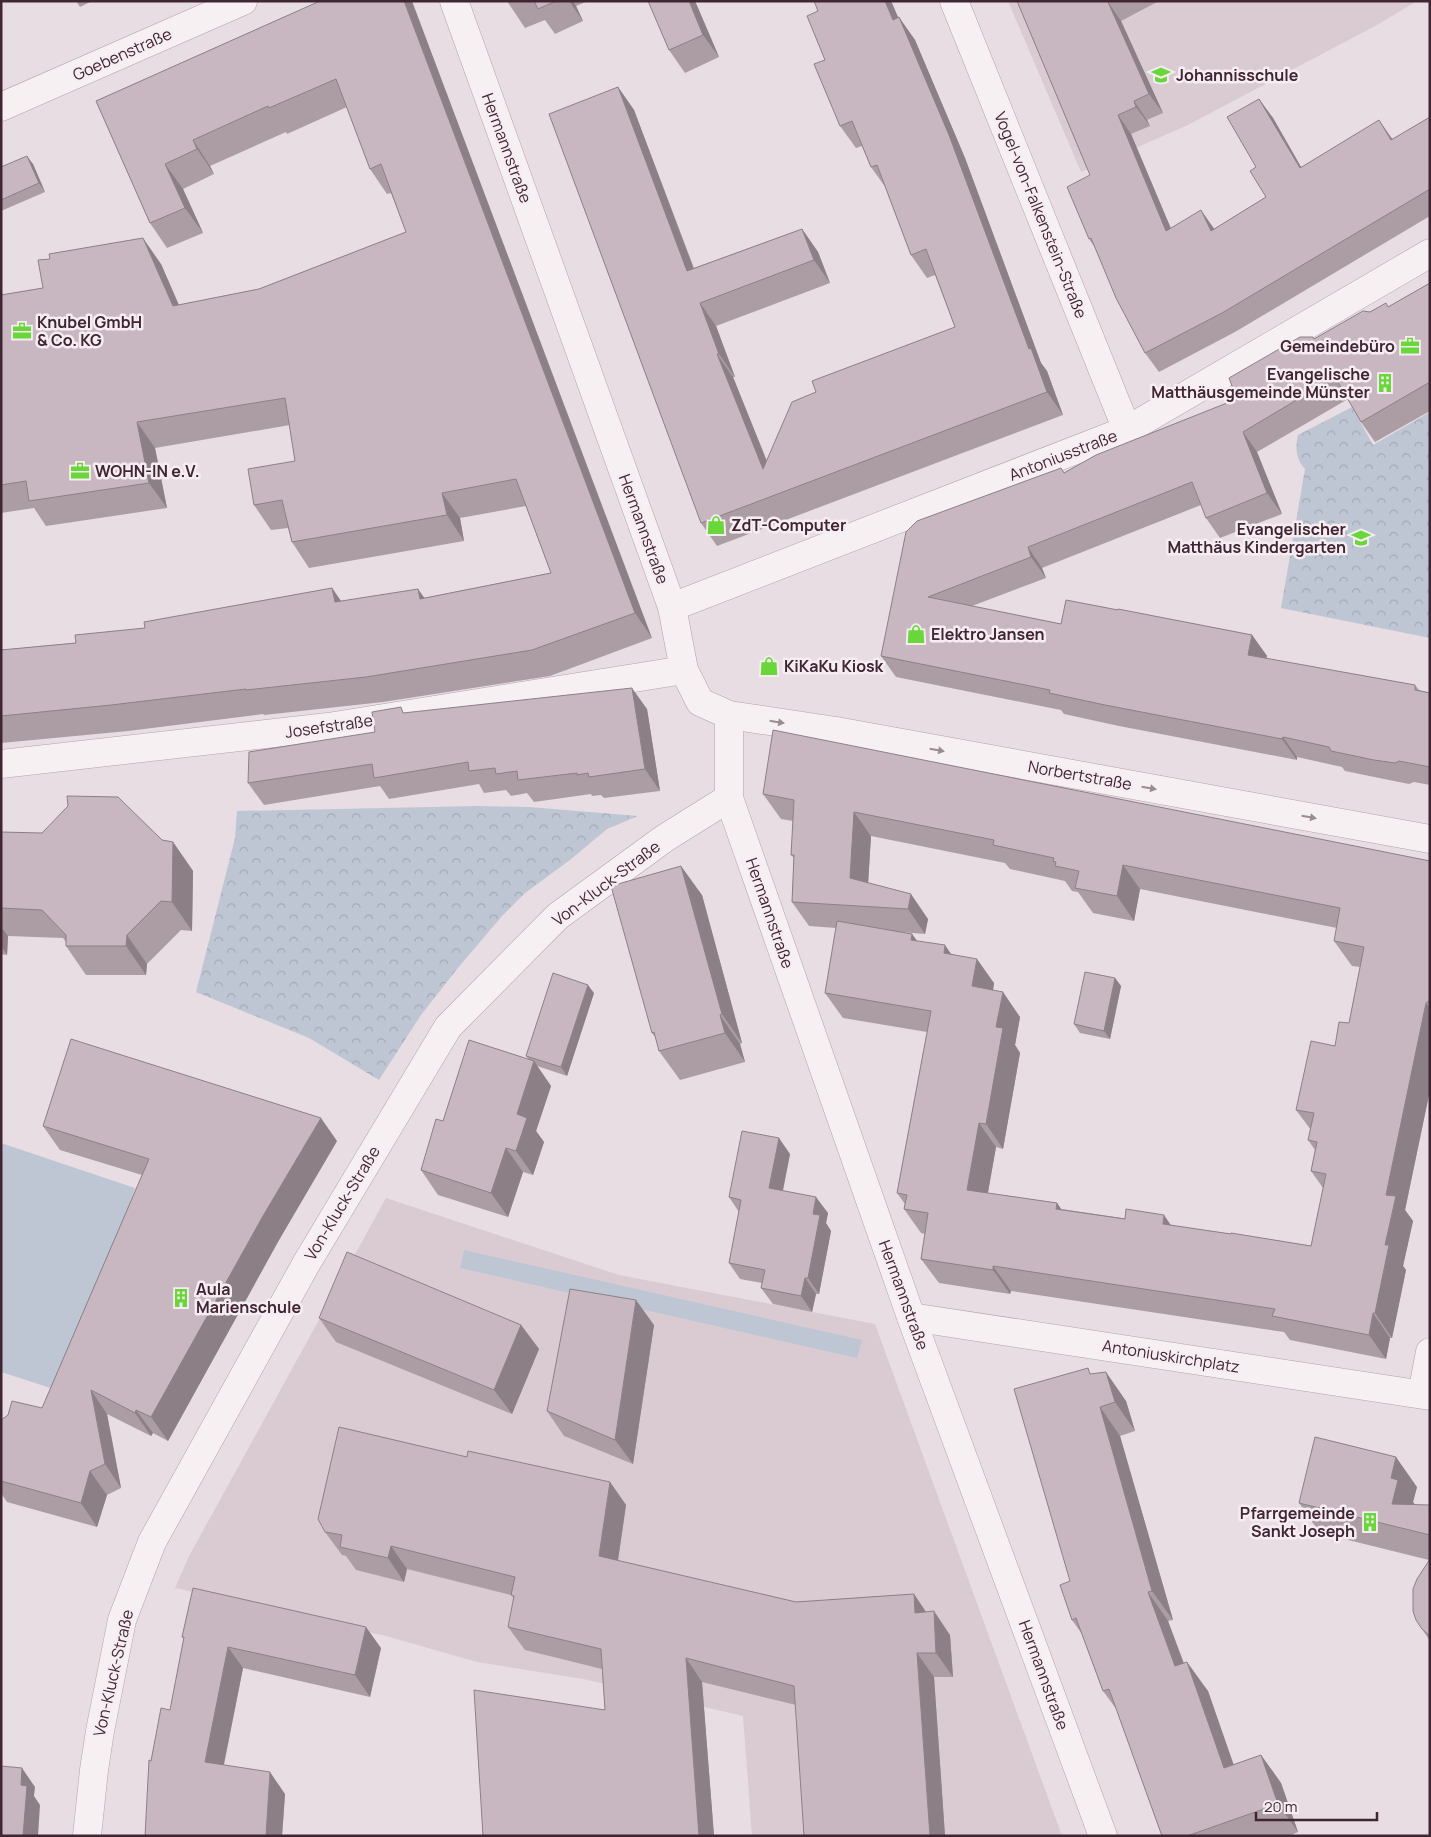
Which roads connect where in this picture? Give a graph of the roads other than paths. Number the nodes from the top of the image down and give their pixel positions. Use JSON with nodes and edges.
{"nodes":[{"id":1,"x":243,"y":1,"type":"edge"},
{"id":2,"x":454,"y":1,"type":"edge"},
{"id":3,"x":954,"y":1,"type":"edge"},
{"id":4,"x":1,"y":107,"type":"edge"},
{"id":5,"x":1430,"y":253,"type":"edge"},
{"id":6,"x":1126,"y":430,"type":"junction"},
{"id":7,"x":672,"y":607,"type":"junction"},
{"id":8,"x":684,"y":670,"type":"junction"},
{"id":9,"x":729,"y":715,"type":"junction"},
{"id":10,"x":1,"y":764,"type":"edge"},
{"id":11,"x":729,"y":798,"type":"junction"},
{"id":12,"x":1430,"y":839,"type":"edge"},
{"id":13,"x":911,"y":1317,"type":"junction"},
{"id":14,"x":1430,"y":1352,"type":"edge"},
{"id":15,"x":1426,"y":1395,"type":"edge"},
{"id":16,"x":87,"y":1836,"type":"edge"},
{"id":17,"x":1103,"y":1836,"type":"edge"}],
"edges":[{"from":1,"to":4,"type":"street","name":"Goebenstraße"},
{"from":2,"to":7,"type":"street","name":"Hermannstraße"},
{"from":3,"to":6,"type":"street","name":"Vogel-von-Falkenstein-Straße"},
{"from":5,"to":6,"type":"street","name":"Antoniusstraße"},
{"from":6,"to":7,"type":"street","name":"Antoniusstraße"},
{"from":7,"to":8,"type":"street","name":"Hermannstraße"},
{"from":8,"to":9,"type":"street","name":"Hermannstraße"},
{"from":8,"to":10,"type":"street","name":"Josefstraße"},
{"from":9,"to":11,"type":"street","name":"Hermannstraße"},
{"from":9,"to":12,"type":"street","name":"Norbertstraße","one_way":true},
{"from":11,"to":13,"type":"street","name":"Hermannstraße"},
{"from":11,"to":16,"type":"street","name":"Von-Kluck-Straße"},
{"from":13,"to":15,"type":"street","name":"Antoniuskirchplatz"},
{"from":13,"to":17,"type":"street","name":"Hermannstraße"},
{"from":14,"to":15,"type":"street"}]}
